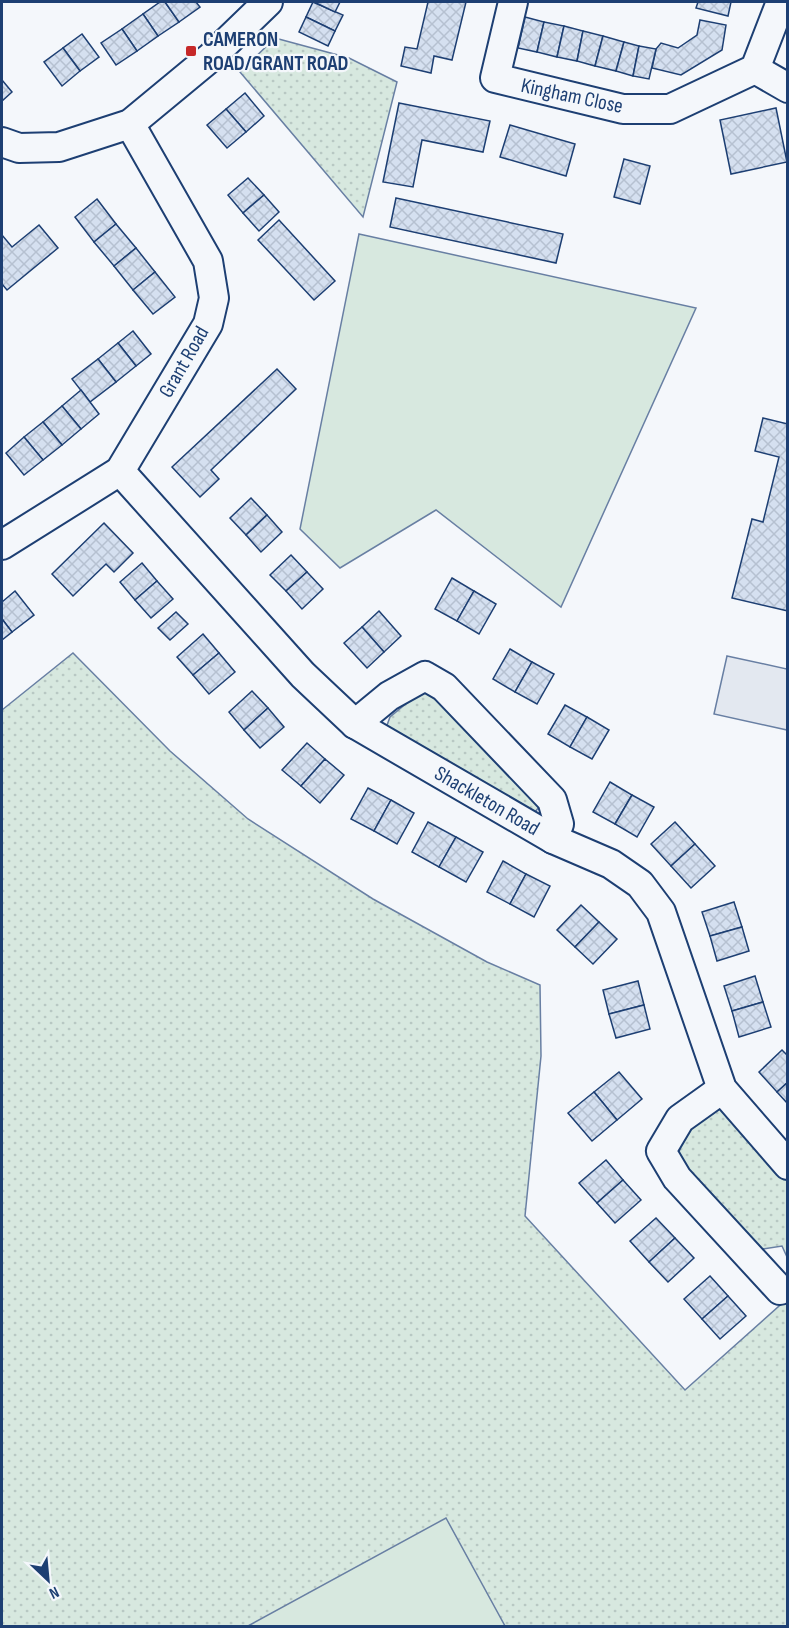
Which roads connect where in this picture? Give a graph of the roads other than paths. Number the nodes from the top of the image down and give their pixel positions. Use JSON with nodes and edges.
{"nodes":[{"id":1,"x":268,"y":2,"type":"edge"},
{"id":2,"x":513,"y":2,"type":"edge"},
{"id":3,"x":781,"y":2,"type":"edge"},
{"id":4,"x":755,"y":69,"type":"junction"},
{"id":5,"x":788,"y":88,"type":"edge"},
{"id":6,"x":130,"y":124,"type":"junction"},
{"id":7,"x":2,"y":142,"type":"edge"},
{"id":8,"x":120,"y":471,"type":"junction"},
{"id":9,"x":2,"y":545,"type":"edge"},
{"id":10,"x":356,"y":724,"type":"junction"},
{"id":11,"x":553,"y":839,"type":"junction"},
{"id":12,"x":722,"y":1089,"type":"junction"},
{"id":13,"x":788,"y":1165,"type":"edge"},
{"id":14,"x":780,"y":1290,"type":"dead end"}],
"edges":[{"from":1,"to":6,"type":"street"},
{"from":2,"to":4,"type":"street","name":"Kingham Close"},
{"from":3,"to":4,"type":"street"},
{"from":4,"to":5,"type":"street"},
{"from":6,"to":7,"type":"street"},
{"from":6,"to":8,"type":"street","name":"Grant Road"},
{"from":8,"to":9,"type":"street","name":"Grant Road"},
{"from":8,"to":10,"type":"street","name":"Shackleton Road"},
{"from":10,"to":11,"type":"street","name":"Shackleton Road"},
{"from":10,"to":11,"type":"street"},
{"from":11,"to":12,"type":"street","name":"Shackleton Road"},
{"from":12,"to":13,"type":"street","name":"Shackleton Road"},
{"from":12,"to":14,"type":"street"}]}
